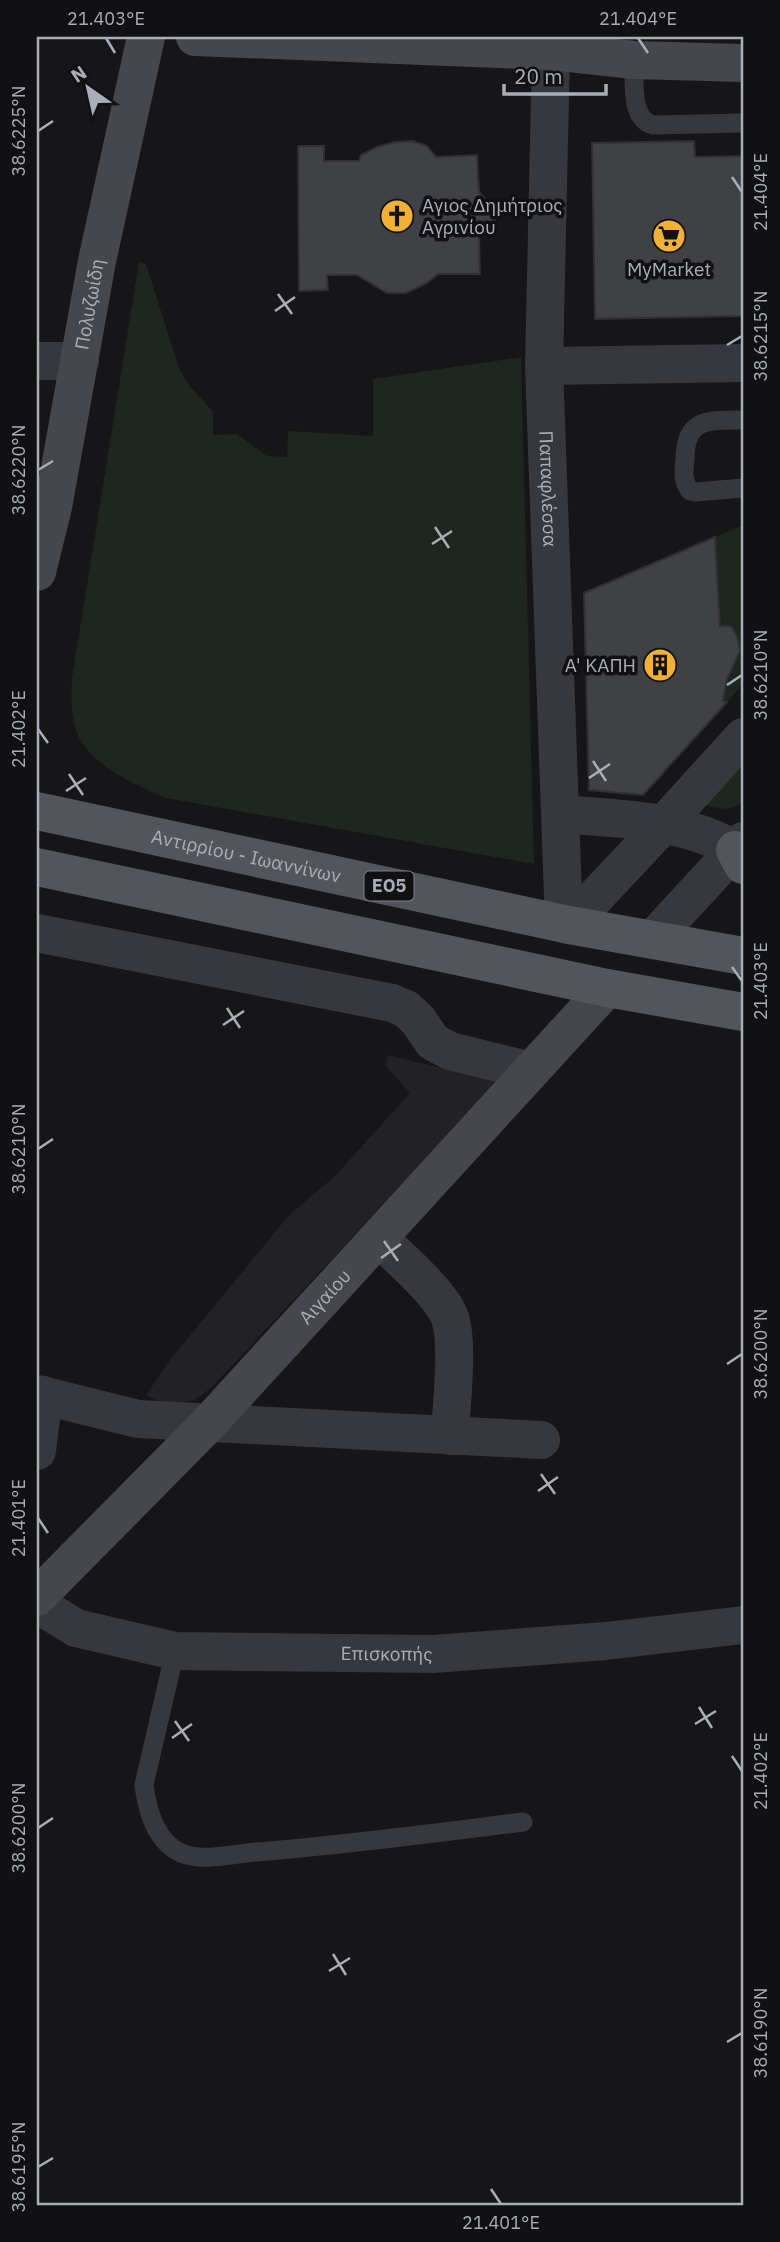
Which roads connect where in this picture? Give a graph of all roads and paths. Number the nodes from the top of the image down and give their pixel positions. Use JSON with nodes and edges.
{"nodes":[{"id":1,"x":146,"y":37,"type":"edge"},
{"id":2,"x":195,"y":37,"type":"edge"},
{"id":3,"x":550,"y":44,"type":"edge"},
{"id":4,"x":634,"y":48,"type":"edge"},
{"id":5,"x":743,"y":63,"type":"edge"},
{"id":6,"x":743,"y":123,"type":"edge"},
{"id":7,"x":37,"y":361,"type":"edge"},
{"id":8,"x":80,"y":361,"type":"junction"},
{"id":9,"x":743,"y":363,"type":"edge"},
{"id":10,"x":544,"y":366,"type":"junction"},
{"id":11,"x":743,"y":420,"type":"edge"},
{"id":12,"x":743,"y":488,"type":"edge"},
{"id":13,"x":37,"y":572,"type":"edge"},
{"id":14,"x":743,"y":737,"type":"edge"},
{"id":15,"x":37,"y":811,"type":"edge"},
{"id":16,"x":561,"y":814,"type":"junction"},
{"id":17,"x":663,"y":825,"type":"junction"},
{"id":18,"x":740,"y":852,"type":"edge"},
{"id":19,"x":37,"y":867,"type":"edge"},
{"id":20,"x":566,"y":924,"type":"junction"},
{"id":21,"x":37,"y":933,"type":"edge"},
{"id":22,"x":652,"y":940,"type":"junction"},
{"id":23,"x":743,"y":956,"type":"edge"},
{"id":24,"x":607,"y":988,"type":"junction"},
{"id":25,"x":743,"y":1012,"type":"edge"},
{"id":26,"x":531,"y":1071,"type":"junction"},
{"id":27,"x":379,"y":1237,"type":"junction"},
{"id":28,"x":41,"y":1394,"type":"edge"},
{"id":29,"x":208,"y":1423,"type":"junction"},
{"id":30,"x":450,"y":1436,"type":"junction"},
{"id":31,"x":541,"y":1440,"type":"dead end"},
{"id":32,"x":37,"y":1451,"type":"edge"},
{"id":33,"x":37,"y":1597,"type":"edge"},
{"id":34,"x":37,"y":1604,"type":"edge"},
{"id":35,"x":743,"y":1625,"type":"edge"},
{"id":36,"x":175,"y":1651,"type":"junction"},
{"id":37,"x":523,"y":1822,"type":"dead end"}],
"edges":[{"from":1,"to":8,"type":"main road","name":"Πολυζωίδη"},
{"from":2,"to":3,"type":"main road"},
{"from":3,"to":4,"type":"main road"},
{"from":3,"to":10,"type":"street","name":"Παπαφλέσσα"},
{"from":4,"to":5,"type":"main road"},
{"from":4,"to":6,"type":"lane"},
{"from":7,"to":8,"type":"street"},
{"from":8,"to":13,"type":"main road","name":"Πολυζωίδη"},
{"from":9,"to":10,"type":"street"},
{"from":10,"to":16,"type":"street","name":"Παπαφλέσσα"},
{"from":11,"to":12,"type":"lane"},
{"from":14,"to":17,"type":"street"},
{"from":15,"to":20,"type":"main road","name":"Αντιρρίου - Ιωαννίνων","number":"ΕΟ5"},
{"from":16,"to":17,"type":"street"},
{"from":16,"to":20,"type":"street","name":"Παπαφλέσσα"},
{"from":17,"to":18,"type":"street"},
{"from":17,"to":20,"type":"street"},
{"from":18,"to":22,"type":"street"},
{"from":19,"to":24,"type":"main road"},
{"from":20,"to":22,"type":"main road","name":"Αντιρρίου - Ιωαννίνων","number":"ΕΟ5"},
{"from":21,"to":26,"type":"street"},
{"from":22,"to":23,"type":"main road","name":"Αντιρρίου - Ιωαννίνων","number":"ΕΟ5"},
{"from":24,"to":25,"type":"main road"},
{"from":24,"to":26,"type":"main road","name":"Αιγαίου"},
{"from":26,"to":27,"type":"main road","name":"Αιγαίου"},
{"from":27,"to":29,"type":"main road","name":"Αιγαίου"},
{"from":27,"to":30,"type":"street"},
{"from":28,"to":29,"type":"street"},
{"from":28,"to":32,"type":"street"},
{"from":29,"to":30,"type":"street"},
{"from":29,"to":33,"type":"main road","name":"Αιγαίου"},
{"from":30,"to":31,"type":"street"},
{"from":34,"to":36,"type":"street","name":"Επισκοπής"},
{"from":35,"to":36,"type":"street","name":"Επισκοπής"},
{"from":36,"to":37,"type":"lane"}]}
